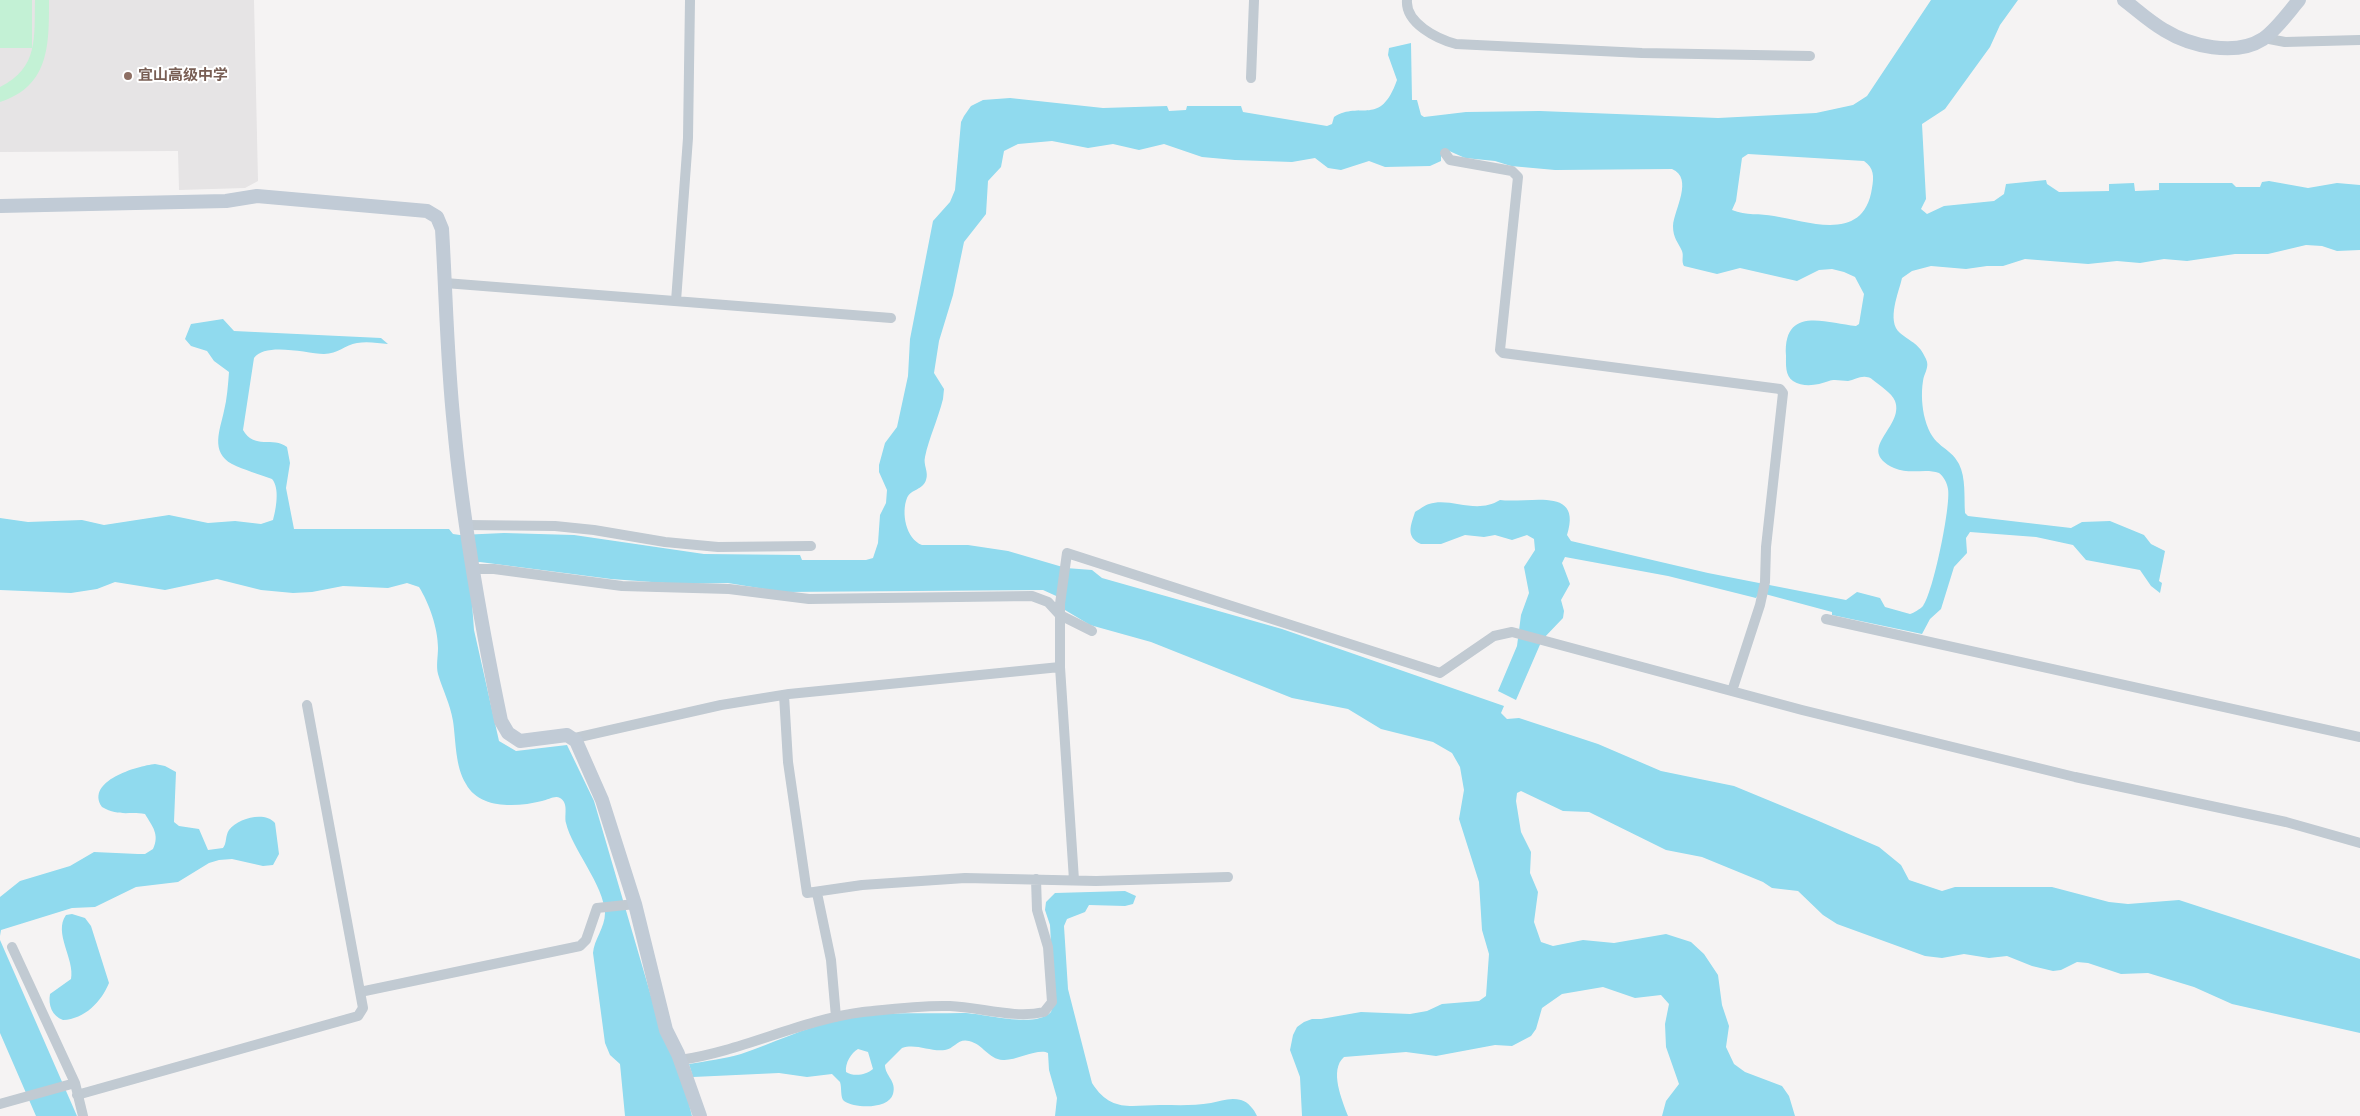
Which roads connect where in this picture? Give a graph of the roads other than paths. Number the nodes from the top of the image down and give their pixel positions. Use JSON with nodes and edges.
{"nodes":[{"id":1,"x":690,"y":0,"type":"edge"},
{"id":2,"x":1254,"y":0,"type":"edge"},
{"id":3,"x":1406,"y":0,"type":"edge"},
{"id":4,"x":2124,"y":0,"type":"edge"},
{"id":5,"x":2299,"y":0,"type":"edge"},
{"id":6,"x":2264,"y":38,"type":"junction"},
{"id":7,"x":2360,"y":40,"type":"edge"},
{"id":8,"x":1810,"y":56,"type":"dead end"},
{"id":9,"x":1251,"y":78,"type":"dead end"},
{"id":10,"x":1445,"y":153,"type":"dead end"},
{"id":11,"x":0,"y":206,"type":"edge"},
{"id":12,"x":445,"y":283,"type":"junction"},
{"id":13,"x":676,"y":301,"type":"junction"},
{"id":14,"x":891,"y":318,"type":"dead end"},
{"id":15,"x":467,"y":527,"type":"junction"},
{"id":16,"x":812,"y":546,"type":"dead end"},
{"id":17,"x":472,"y":567,"type":"junction"},
{"id":18,"x":1060,"y":615,"type":"junction"},
{"id":19,"x":1826,"y":619,"type":"dead end"},
{"id":20,"x":1092,"y":631,"type":"dead end"},
{"id":21,"x":1060,"y":667,"type":"junction"},
{"id":22,"x":1732,"y":691,"type":"junction"},
{"id":23,"x":784,"y":695,"type":"junction"},
{"id":24,"x":307,"y":705,"type":"dead end"},
{"id":25,"x":2360,"y":737,"type":"edge"},
{"id":26,"x":575,"y":738,"type":"junction"},
{"id":27,"x":2360,"y":843,"type":"edge"},
{"id":28,"x":1228,"y":877,"type":"dead end"},
{"id":29,"x":1036,"y":879,"type":"junction"},
{"id":30,"x":1074,"y":880,"type":"junction"},
{"id":31,"x":817,"y":893,"type":"junction"},
{"id":32,"x":632,"y":905,"type":"junction"},
{"id":33,"x":12,"y":947,"type":"dead end"},
{"id":34,"x":360,"y":992,"type":"junction"},
{"id":35,"x":836,"y":1017,"type":"junction"},
{"id":36,"x":680,"y":1060,"type":"junction"},
{"id":37,"x":71,"y":1084,"type":"junction"},
{"id":38,"x":77,"y":1095,"type":"junction"},
{"id":39,"x":0,"y":1104,"type":"edge"},
{"id":40,"x":83,"y":1116,"type":"edge"},
{"id":41,"x":700,"y":1116,"type":"edge"}],
"edges":[{"from":1,"to":13,"type":"street"},
{"from":2,"to":9,"type":"street"},
{"from":3,"to":8,"type":"street"},
{"from":4,"to":6,"type":"street"},
{"from":5,"to":6,"type":"street"},
{"from":6,"to":7,"type":"street"},
{"from":10,"to":22,"type":"street"},
{"from":11,"to":12,"type":"street"},
{"from":12,"to":13,"type":"street"},
{"from":12,"to":15,"type":"street"},
{"from":13,"to":14,"type":"street"},
{"from":15,"to":16,"type":"street"},
{"from":15,"to":17,"type":"street"},
{"from":17,"to":18,"type":"street"},
{"from":17,"to":26,"type":"street"},
{"from":18,"to":20,"type":"street"},
{"from":18,"to":21,"type":"street"},
{"from":18,"to":22,"type":"street"},
{"from":19,"to":25,"type":"street"},
{"from":21,"to":23,"type":"street"},
{"from":21,"to":30,"type":"street"},
{"from":22,"to":27,"type":"street"},
{"from":23,"to":26,"type":"street"},
{"from":23,"to":31,"type":"street"},
{"from":24,"to":34,"type":"street"},
{"from":26,"to":32,"type":"street"},
{"from":28,"to":30,"type":"street"},
{"from":29,"to":30,"type":"street"},
{"from":29,"to":31,"type":"street"},
{"from":29,"to":35,"type":"street"},
{"from":31,"to":35,"type":"street"},
{"from":32,"to":34,"type":"street"},
{"from":32,"to":36,"type":"street"},
{"from":33,"to":37,"type":"street"},
{"from":34,"to":38,"type":"street"},
{"from":35,"to":36,"type":"street"},
{"from":36,"to":41,"type":"street"},
{"from":37,"to":38,"type":"street"},
{"from":37,"to":39,"type":"street"},
{"from":38,"to":40,"type":"street"}]}
